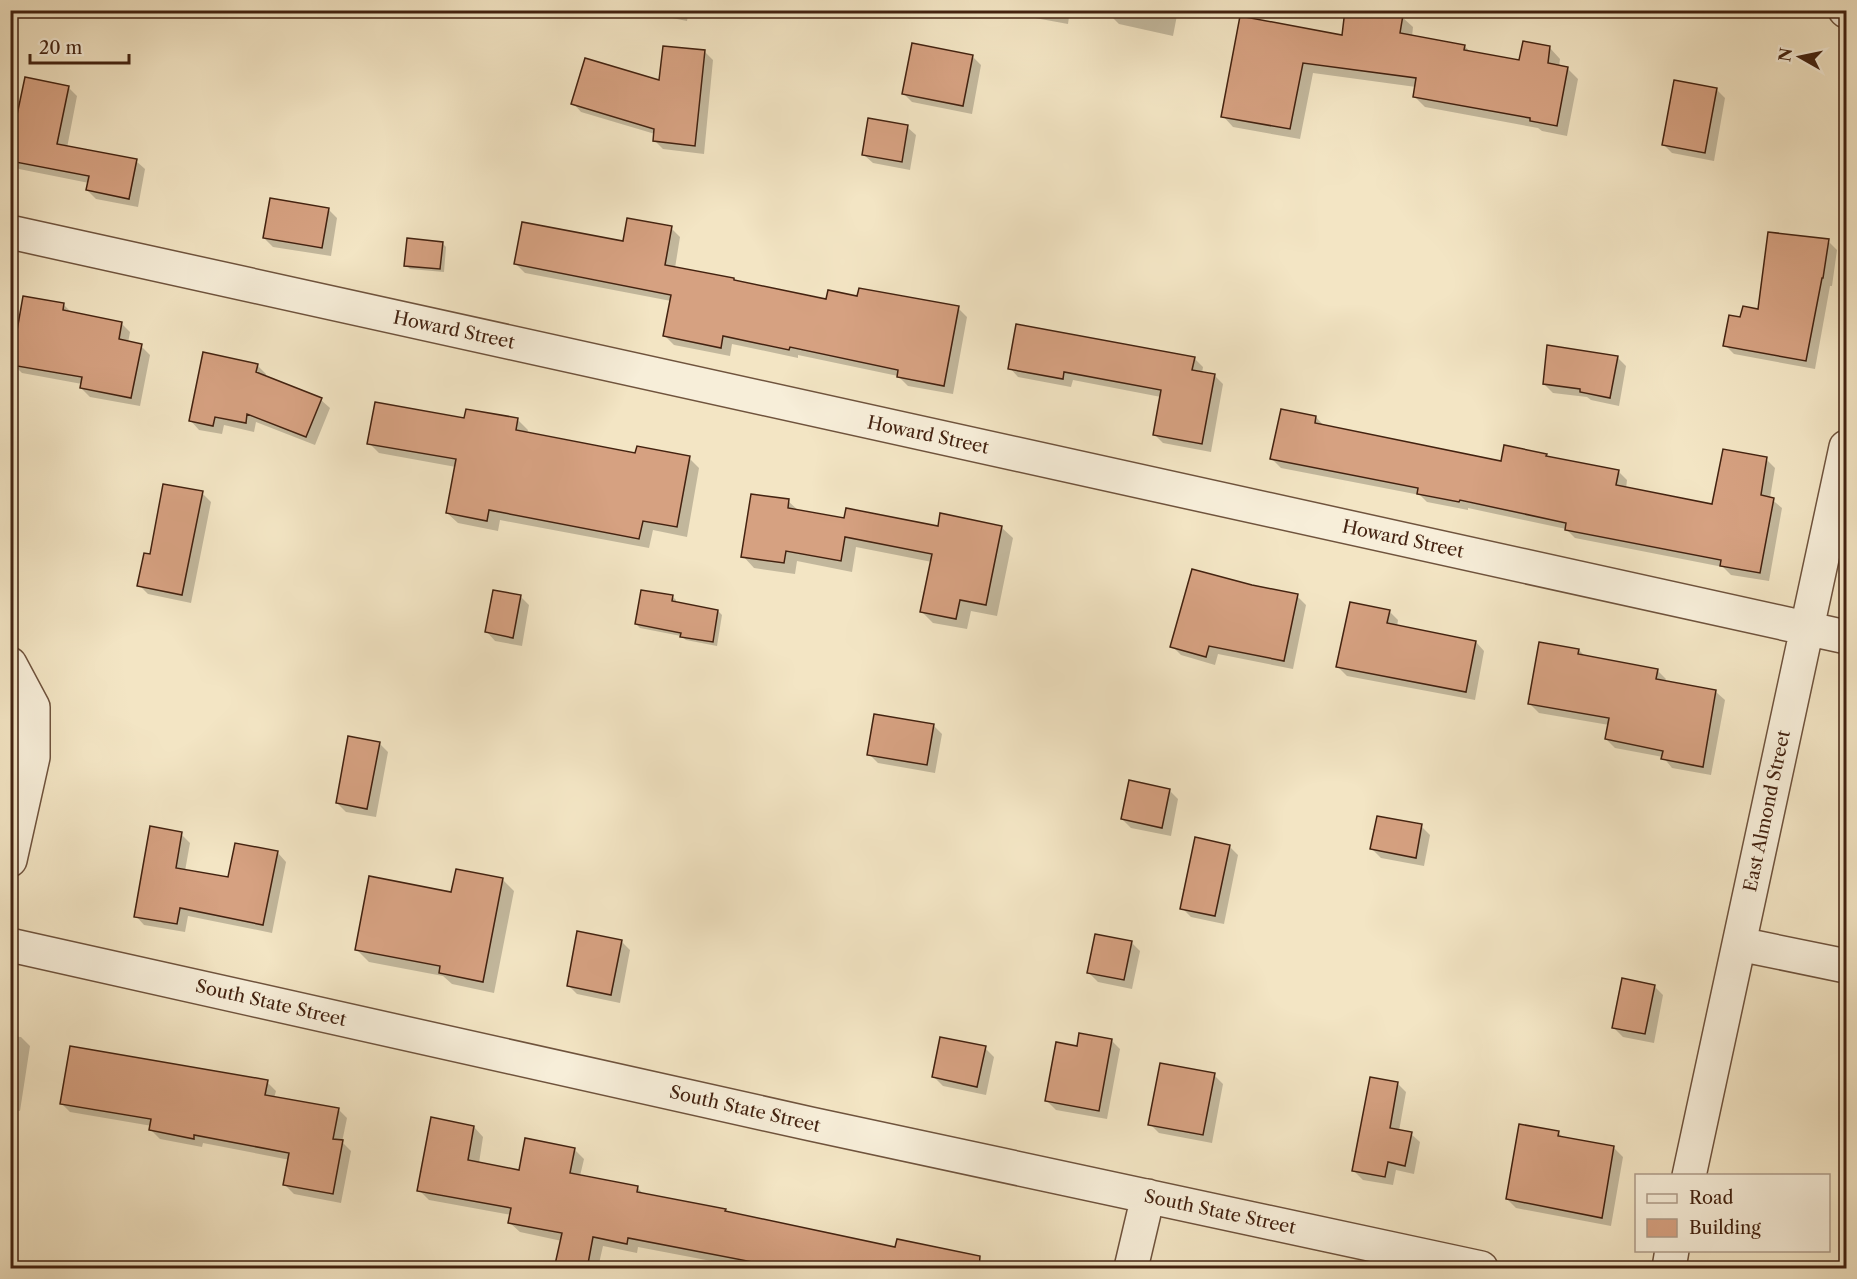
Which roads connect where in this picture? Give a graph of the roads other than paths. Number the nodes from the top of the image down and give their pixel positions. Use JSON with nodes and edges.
{"nodes":[{"id":1,"x":10,"y":232,"type":"edge"},
{"id":2,"x":1846,"y":447,"type":"edge"},
{"id":3,"x":1807,"y":628,"type":"junction"},
{"id":4,"x":1846,"y":637,"type":"edge"},
{"id":5,"x":10,"y":664,"type":"edge"},
{"id":6,"x":10,"y":860,"type":"edge"},
{"id":7,"x":1739,"y":944,"type":"junction"},
{"id":8,"x":10,"y":945,"type":"edge"},
{"id":9,"x":1846,"y":966,"type":"edge"},
{"id":10,"x":1689,"y":1174,"type":"edge"},
{"id":11,"x":1148,"y":1196,"type":"junction"},
{"id":12,"x":1672,"y":1252,"type":"edge"},
{"id":13,"x":1131,"y":1269,"type":"edge"},
{"id":14,"x":1481,"y":1269,"type":"edge"},
{"id":15,"x":1669,"y":1269,"type":"edge"}],
"edges":[{"from":1,"to":3,"type":"street","name":"Howard Street"},
{"from":2,"to":3,"type":"street","name":"East Almond Street"},
{"from":3,"to":4,"type":"street","name":"Howard Street"},
{"from":3,"to":7,"type":"street","name":"East Almond Street"},
{"from":5,"to":6,"type":"street"},
{"from":7,"to":9,"type":"street"},
{"from":7,"to":10,"type":"street","name":"East Almond Street"},
{"from":8,"to":11,"type":"street","name":"South State Street"},
{"from":11,"to":13,"type":"street"},
{"from":11,"to":14,"type":"street","name":"South State Street"},
{"from":12,"to":15,"type":"street"}]}
